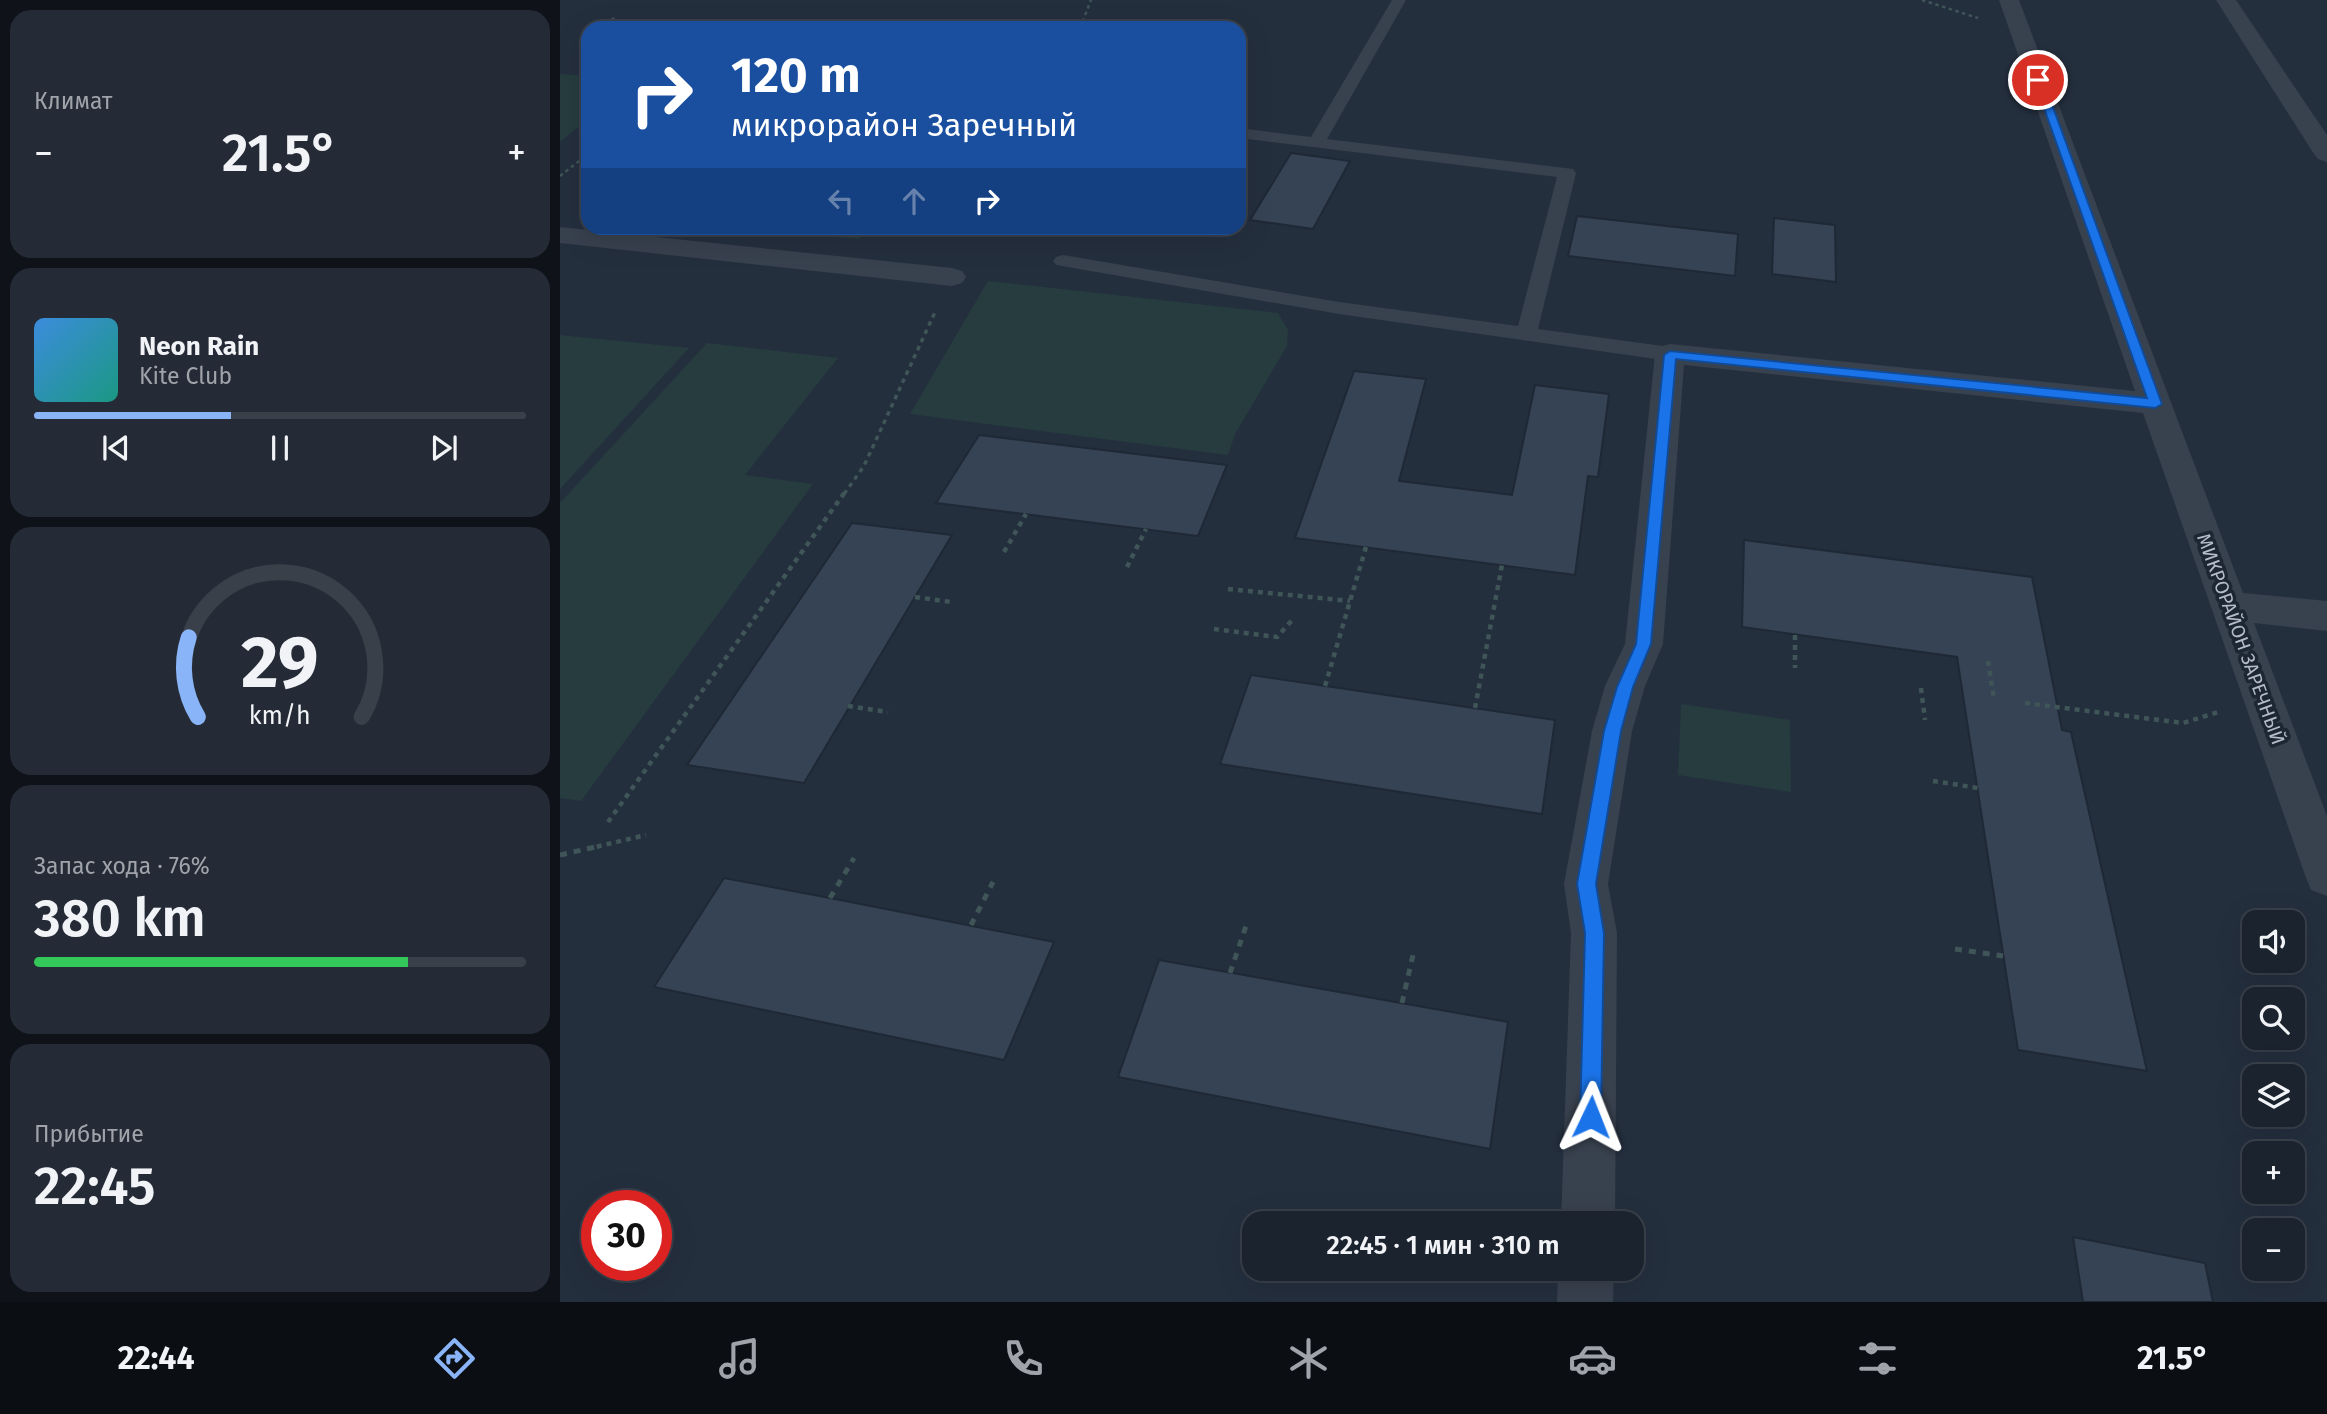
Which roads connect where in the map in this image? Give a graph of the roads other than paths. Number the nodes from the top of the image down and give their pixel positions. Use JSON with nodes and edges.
{"nodes":[{"id":1,"x":1399,"y":0,"type":"edge"},
{"id":2,"x":2010,"y":0,"type":"edge"},
{"id":3,"x":2226,"y":0,"type":"edge"},
{"id":4,"x":1246,"y":134,"type":"edge"},
{"id":5,"x":1317,"y":143,"type":"junction"},
{"id":6,"x":2327,"y":154,"type":"edge"},
{"id":7,"x":560,"y":235,"type":"edge"},
{"id":8,"x":1063,"y":261,"type":"dead end"},
{"id":9,"x":952,"y":277,"type":"road end"},
{"id":10,"x":1526,"y":335,"type":"junction"},
{"id":11,"x":1670,"y":355,"type":"junction"},
{"id":12,"x":2155,"y":404,"type":"junction"},
{"id":13,"x":2229,"y":606,"type":"junction"},
{"id":14,"x":2327,"y":616,"type":"edge"},
{"id":15,"x":2327,"y":875,"type":"edge"},
{"id":16,"x":1588,"y":1211,"type":"edge"},
{"id":17,"x":1586,"y":1281,"type":"edge"},
{"id":18,"x":1585,"y":1302,"type":"edge"}],
"edges":[{"from":1,"to":5,"type":"lane"},
{"from":2,"to":12,"type":"street","name":"МИКРОРАЙОН ЗАРЕЧНЫЙ"},
{"from":3,"to":6,"type":"street"},
{"from":4,"to":5,"type":"lane"},
{"from":5,"to":10,"type":"lane"},
{"from":7,"to":9,"type":"street"},
{"from":8,"to":10,"type":"lane"},
{"from":10,"to":11,"type":"lane"},
{"from":11,"to":12,"type":"street"},
{"from":11,"to":16,"type":"street"},
{"from":12,"to":13,"type":"street","name":"МИКРОРАЙОН ЗАРЕЧНЫЙ"},
{"from":13,"to":14,"type":"street"},
{"from":13,"to":15,"type":"street","name":"МИКРОРАЙОН ЗАРЕЧНЫЙ"},
{"from":17,"to":18,"type":"street"}]}
